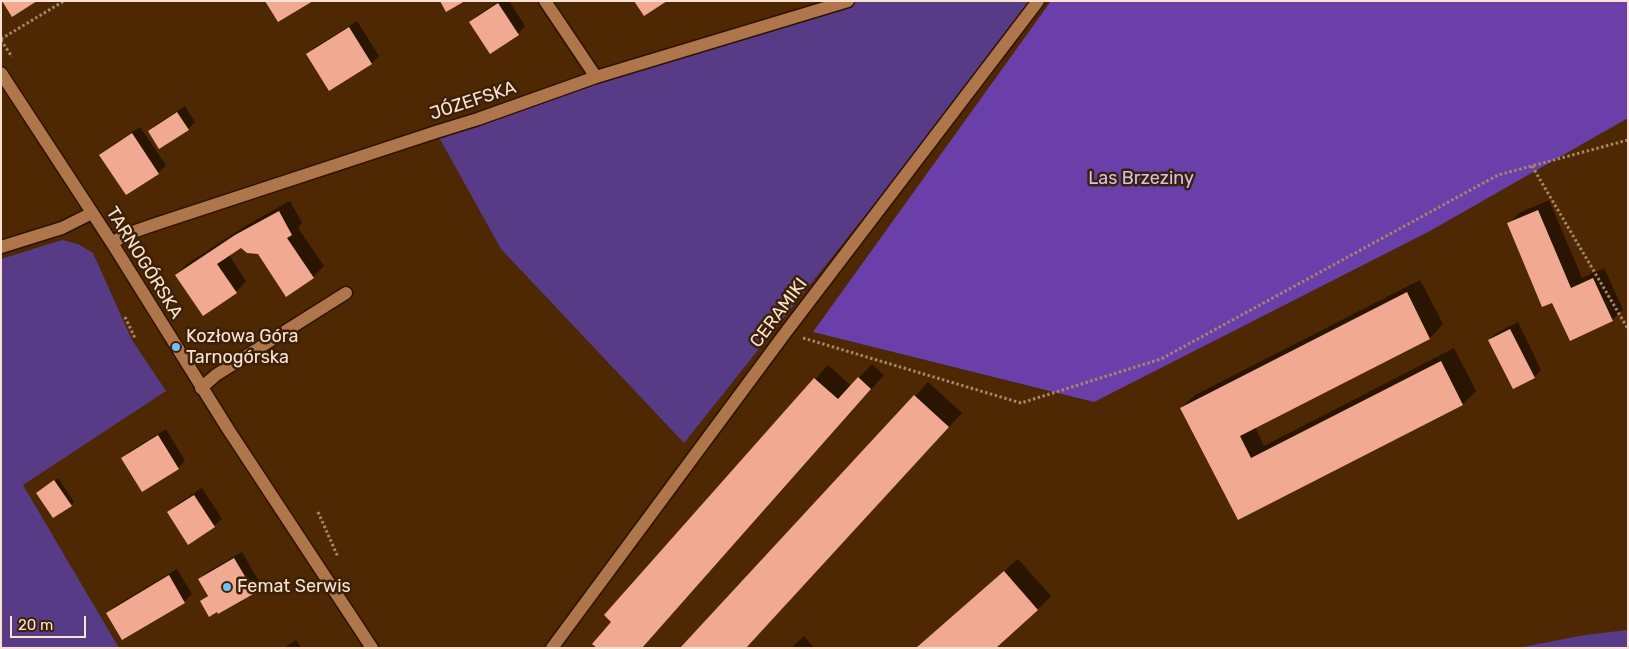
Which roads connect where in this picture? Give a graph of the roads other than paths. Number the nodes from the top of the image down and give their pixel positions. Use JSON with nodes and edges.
{"nodes":[{"id":1,"x":545,"y":1,"type":"edge"},
{"id":2,"x":848,"y":1,"type":"edge"},
{"id":3,"x":1038,"y":1,"type":"edge"},
{"id":4,"x":1,"y":73,"type":"edge"},
{"id":5,"x":596,"y":77,"type":"junction"},
{"id":6,"x":92,"y":213,"type":"junction"},
{"id":7,"x":112,"y":243,"type":"junction"},
{"id":8,"x":1,"y":247,"type":"edge"},
{"id":9,"x":346,"y":293,"type":"dead end"},
{"id":10,"x":201,"y":388,"type":"junction"},
{"id":11,"x":372,"y":648,"type":"edge"},
{"id":12,"x":552,"y":648,"type":"edge"}],
"edges":[{"from":1,"to":5,"type":"street"},
{"from":2,"to":5,"type":"street","name":"JÓZEFSKA"},
{"from":3,"to":12,"type":"street","name":"CERAMIKI"},
{"from":4,"to":6,"type":"street","name":"TARNOGÓRSKA"},
{"from":5,"to":7,"type":"street","name":"JÓZEFSKA"},
{"from":6,"to":7,"type":"street","name":"TARNOGÓRSKA"},
{"from":6,"to":8,"type":"street"},
{"from":7,"to":10,"type":"street","name":"TARNOGÓRSKA"},
{"from":9,"to":10,"type":"street"},
{"from":10,"to":11,"type":"street","name":"TARNOGÓRSKA"}]}
